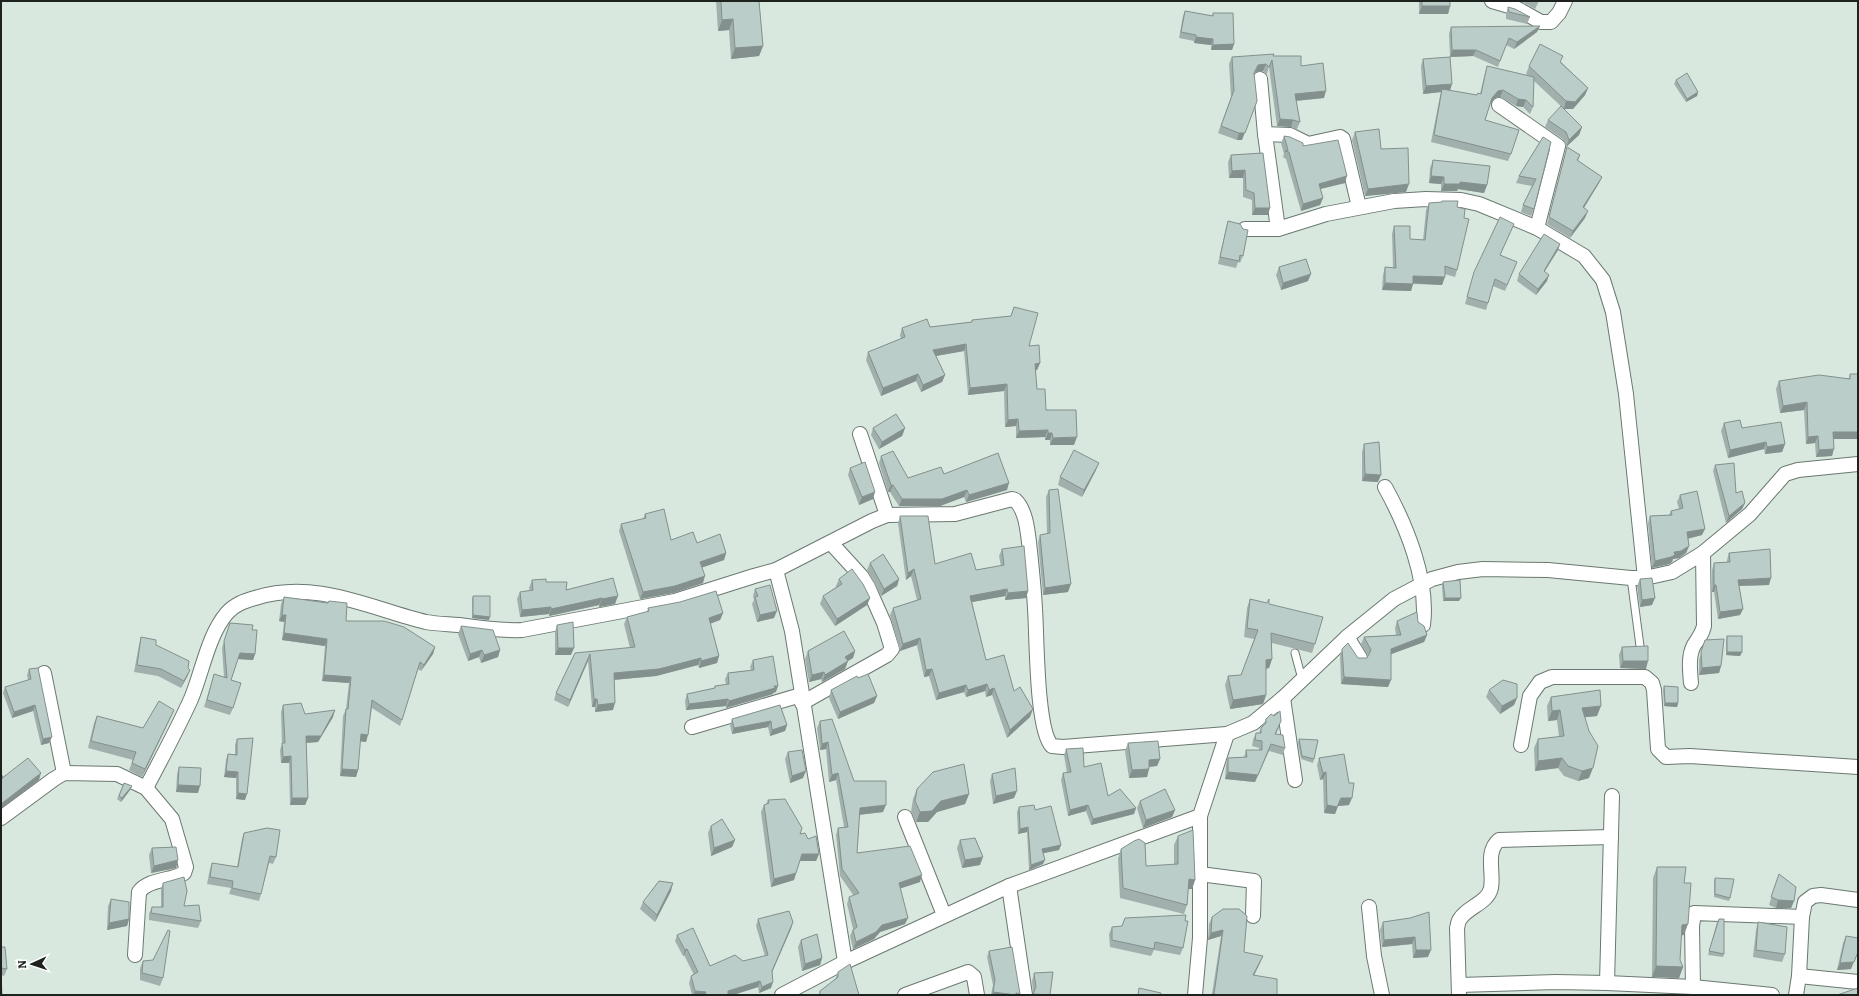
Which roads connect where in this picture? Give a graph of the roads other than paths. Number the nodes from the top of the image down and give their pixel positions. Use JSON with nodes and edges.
{"nodes":[{"id":1,"x":1492,"y":1,"type":"edge"},
{"id":2,"x":1565,"y":1,"type":"edge"},
{"id":3,"x":1260,"y":79,"type":"dead end"},
{"id":4,"x":1499,"y":106,"type":"dead end"},
{"id":5,"x":1265,"y":134,"type":"junction"},
{"id":6,"x":1359,"y":207,"type":"junction"},
{"id":7,"x":1537,"y":228,"type":"junction"},
{"id":8,"x":1245,"y":229,"type":"edge"},
{"id":9,"x":1278,"y":229,"type":"junction"},
{"id":10,"x":860,"y":434,"type":"dead end"},
{"id":11,"x":1858,"y":464,"type":"edge"},
{"id":12,"x":1385,"y":487,"type":"dead end"},
{"id":13,"x":887,"y":515,"type":"junction"},
{"id":14,"x":831,"y":543,"type":"junction"},
{"id":15,"x":1703,"y":553,"type":"junction"},
{"id":16,"x":776,"y":570,"type":"junction"},
{"id":17,"x":1638,"y":578,"type":"junction"},
{"id":18,"x":1421,"y":584,"type":"junction"},
{"id":19,"x":1423,"y":625,"type":"edge"},
{"id":20,"x":1347,"y":637,"type":"junction"},
{"id":21,"x":1640,"y":646,"type":"edge"},
{"id":22,"x":1295,"y":653,"type":"dead end"},
{"id":23,"x":1360,"y":658,"type":"edge"},
{"id":24,"x":44,"y":673,"type":"dead end"},
{"id":25,"x":1302,"y":678,"type":"junction"},
{"id":26,"x":1691,"y":683,"type":"dead end"},
{"id":27,"x":1283,"y":698,"type":"junction"},
{"id":28,"x":802,"y":699,"type":"junction"},
{"id":29,"x":692,"y":727,"type":"dead end"},
{"id":30,"x":1227,"y":734,"type":"junction"},
{"id":31,"x":1521,"y":745,"type":"dead end"},
{"id":32,"x":1858,"y":767,"type":"edge"},
{"id":33,"x":64,"y":773,"type":"junction"},
{"id":34,"x":1295,"y":780,"type":"dead end"},
{"id":35,"x":146,"y":788,"type":"junction"},
{"id":36,"x":1612,"y":796,"type":"dead end"},
{"id":37,"x":1200,"y":816,"type":"junction"},
{"id":38,"x":905,"y":817,"type":"dead end"},
{"id":39,"x":1,"y":818,"type":"edge"},
{"id":40,"x":1611,"y":836,"type":"junction"},
{"id":41,"x":1200,"y":874,"type":"junction"},
{"id":42,"x":1010,"y":886,"type":"junction"},
{"id":43,"x":1858,"y":900,"type":"edge"},
{"id":44,"x":1369,"y":907,"type":"dead end"},
{"id":45,"x":944,"y":915,"type":"junction"},
{"id":46,"x":1253,"y":916,"type":"dead end"},
{"id":47,"x":1802,"y":917,"type":"junction"},
{"id":48,"x":134,"y":955,"type":"dead end"},
{"id":49,"x":845,"y":962,"type":"junction"},
{"id":50,"x":1799,"y":976,"type":"junction"},
{"id":51,"x":1858,"y":982,"type":"edge"},
{"id":52,"x":1607,"y":983,"type":"junction"},
{"id":53,"x":1693,"y":987,"type":"junction"},
{"id":54,"x":1459,"y":990,"type":"edge"},
{"id":55,"x":782,"y":995,"type":"edge"},
{"id":56,"x":905,"y":995,"type":"edge"},
{"id":57,"x":977,"y":995,"type":"edge"},
{"id":58,"x":1025,"y":995,"type":"edge"},
{"id":59,"x":1195,"y":995,"type":"edge"},
{"id":60,"x":1382,"y":995,"type":"edge"},
{"id":61,"x":1772,"y":995,"type":"edge"},
{"id":62,"x":1796,"y":995,"type":"edge"}],
"edges":[{"from":1,"to":2,"type":"street"},
{"from":3,"to":5,"type":"street"},
{"from":4,"to":7,"type":"street"},
{"from":5,"to":6,"type":"street"},
{"from":5,"to":9,"type":"street"},
{"from":6,"to":7,"type":"street"},
{"from":6,"to":9,"type":"street"},
{"from":7,"to":17,"type":"street"},
{"from":8,"to":9,"type":"street"},
{"from":10,"to":13,"type":"street"},
{"from":11,"to":15,"type":"street"},
{"from":12,"to":18,"type":"street"},
{"from":13,"to":14,"type":"street"},
{"from":13,"to":30,"type":"street"},
{"from":14,"to":16,"type":"street"},
{"from":14,"to":28,"type":"street"},
{"from":15,"to":17,"type":"street"},
{"from":15,"to":26,"type":"street"},
{"from":16,"to":28,"type":"street"},
{"from":16,"to":35,"type":"street"},
{"from":17,"to":18,"type":"street"},
{"from":17,"to":21,"type":"lane"},
{"from":18,"to":19,"type":"street"},
{"from":18,"to":20,"type":"street"},
{"from":20,"to":23,"type":"street"},
{"from":20,"to":25,"type":"street"},
{"from":22,"to":25,"type":"lane"},
{"from":24,"to":33,"type":"street"},
{"from":25,"to":27,"type":"street"},
{"from":27,"to":30,"type":"street"},
{"from":27,"to":34,"type":"street"},
{"from":28,"to":29,"type":"street"},
{"from":28,"to":49,"type":"street"},
{"from":30,"to":37,"type":"street"},
{"from":31,"to":32,"type":"street"},
{"from":33,"to":35,"type":"street"},
{"from":33,"to":39,"type":"street"},
{"from":35,"to":48,"type":"street"},
{"from":36,"to":40,"type":"street"},
{"from":37,"to":41,"type":"street"},
{"from":37,"to":42,"type":"street"},
{"from":38,"to":45,"type":"street"},
{"from":40,"to":52,"type":"street"},
{"from":40,"to":54,"type":"street"},
{"from":41,"to":46,"type":"street"},
{"from":41,"to":59,"type":"street"},
{"from":42,"to":45,"type":"street"},
{"from":42,"to":58,"type":"street"},
{"from":43,"to":47,"type":"street"},
{"from":44,"to":60,"type":"street"},
{"from":45,"to":49,"type":"street"},
{"from":47,"to":50,"type":"street"},
{"from":47,"to":53,"type":"street"},
{"from":49,"to":55,"type":"street"},
{"from":50,"to":51,"type":"street"},
{"from":50,"to":62,"type":"street"},
{"from":52,"to":53,"type":"street"},
{"from":52,"to":54,"type":"street"},
{"from":53,"to":61,"type":"street"},
{"from":56,"to":57,"type":"street"}]}
